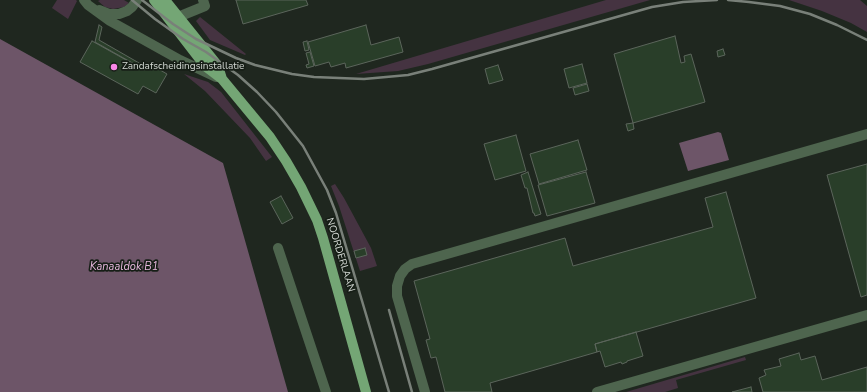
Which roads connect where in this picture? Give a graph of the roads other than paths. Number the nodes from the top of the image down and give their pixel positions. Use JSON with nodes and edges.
{"nodes":[{"id":1,"x":137,"y":0,"type":"edge"},
{"id":2,"x":154,"y":0,"type":"edge"},
{"id":3,"x":165,"y":0,"type":"edge"},
{"id":4,"x":203,"y":0,"type":"edge"},
{"id":5,"x":86,"y":2,"type":"edge"},
{"id":6,"x":178,"y":17,"type":"junction"},
{"id":7,"x":222,"y":79,"type":"junction"},
{"id":8,"x":867,"y":134,"type":"edge"},
{"id":9,"x":278,"y":248,"type":"dead end"},
{"id":10,"x":867,"y":315,"type":"edge"},
{"id":11,"x":326,"y":392,"type":"edge"},
{"id":12,"x":366,"y":392,"type":"edge"},
{"id":13,"x":425,"y":392,"type":"edge"},
{"id":14,"x":597,"y":392,"type":"edge"}],
"edges":[{"from":1,"to":5,"type":"street"},
{"from":2,"to":7,"type":"main road"},
{"from":3,"to":6,"type":"main road"},
{"from":4,"to":6,"type":"street"},
{"from":5,"to":7,"type":"street"},
{"from":6,"to":7,"type":"main road"},
{"from":7,"to":12,"type":"main road","name":"NOORDERLAAN"},
{"from":8,"to":13,"type":"street"},
{"from":9,"to":11,"type":"street"},
{"from":10,"to":14,"type":"street"}]}
